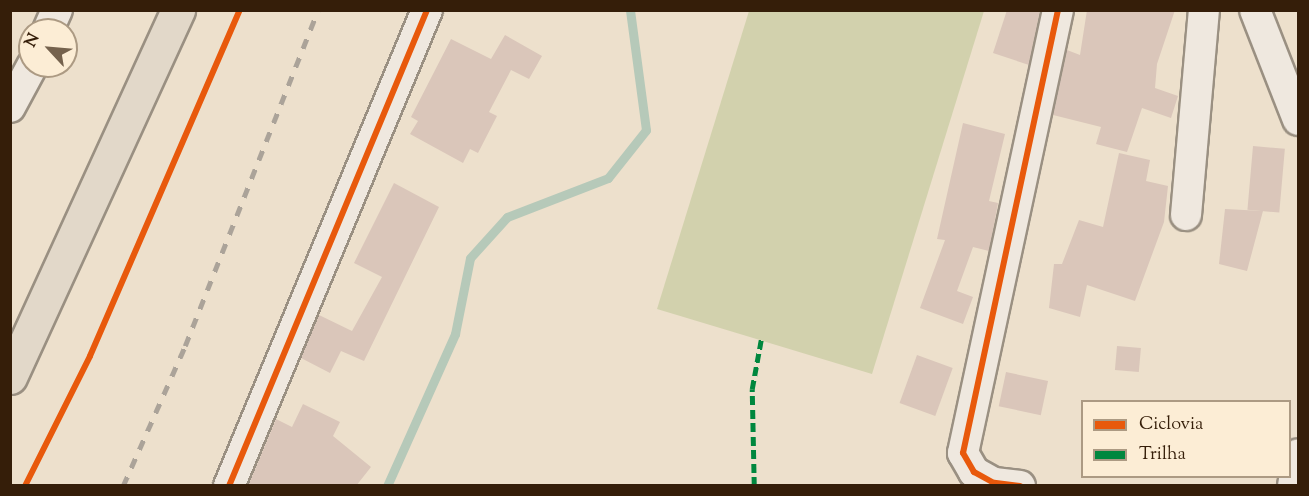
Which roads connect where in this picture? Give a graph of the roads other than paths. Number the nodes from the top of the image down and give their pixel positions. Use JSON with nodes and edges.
{"nodes":[{"id":1,"x":178,"y":10,"type":"edge"},
{"id":2,"x":427,"y":10,"type":"edge"},
{"id":3,"x":1058,"y":10,"type":"edge"},
{"id":4,"x":1204,"y":10,"type":"edge"},
{"id":5,"x":1255,"y":10,"type":"edge"},
{"id":6,"x":26,"y":78,"type":"edge"},
{"id":7,"x":10,"y":107,"type":"edge"},
{"id":8,"x":1299,"y":120,"type":"edge"},
{"id":9,"x":1186,"y":215,"type":"dead end"},
{"id":10,"x":10,"y":377,"type":"edge"},
{"id":11,"x":1299,"y":454,"type":"edge"},
{"id":12,"x":230,"y":486,"type":"edge"},
{"id":13,"x":1020,"y":486,"type":"edge"},
{"id":14,"x":1293,"y":486,"type":"edge"}],
"edges":[{"from":1,"to":10,"type":"main road"},
{"from":2,"to":12,"type":"street"},
{"from":3,"to":13,"type":"street"},
{"from":4,"to":9,"type":"street"},
{"from":5,"to":8,"type":"street"},
{"from":6,"to":7,"type":"street"},
{"from":11,"to":14,"type":"street"}]}
